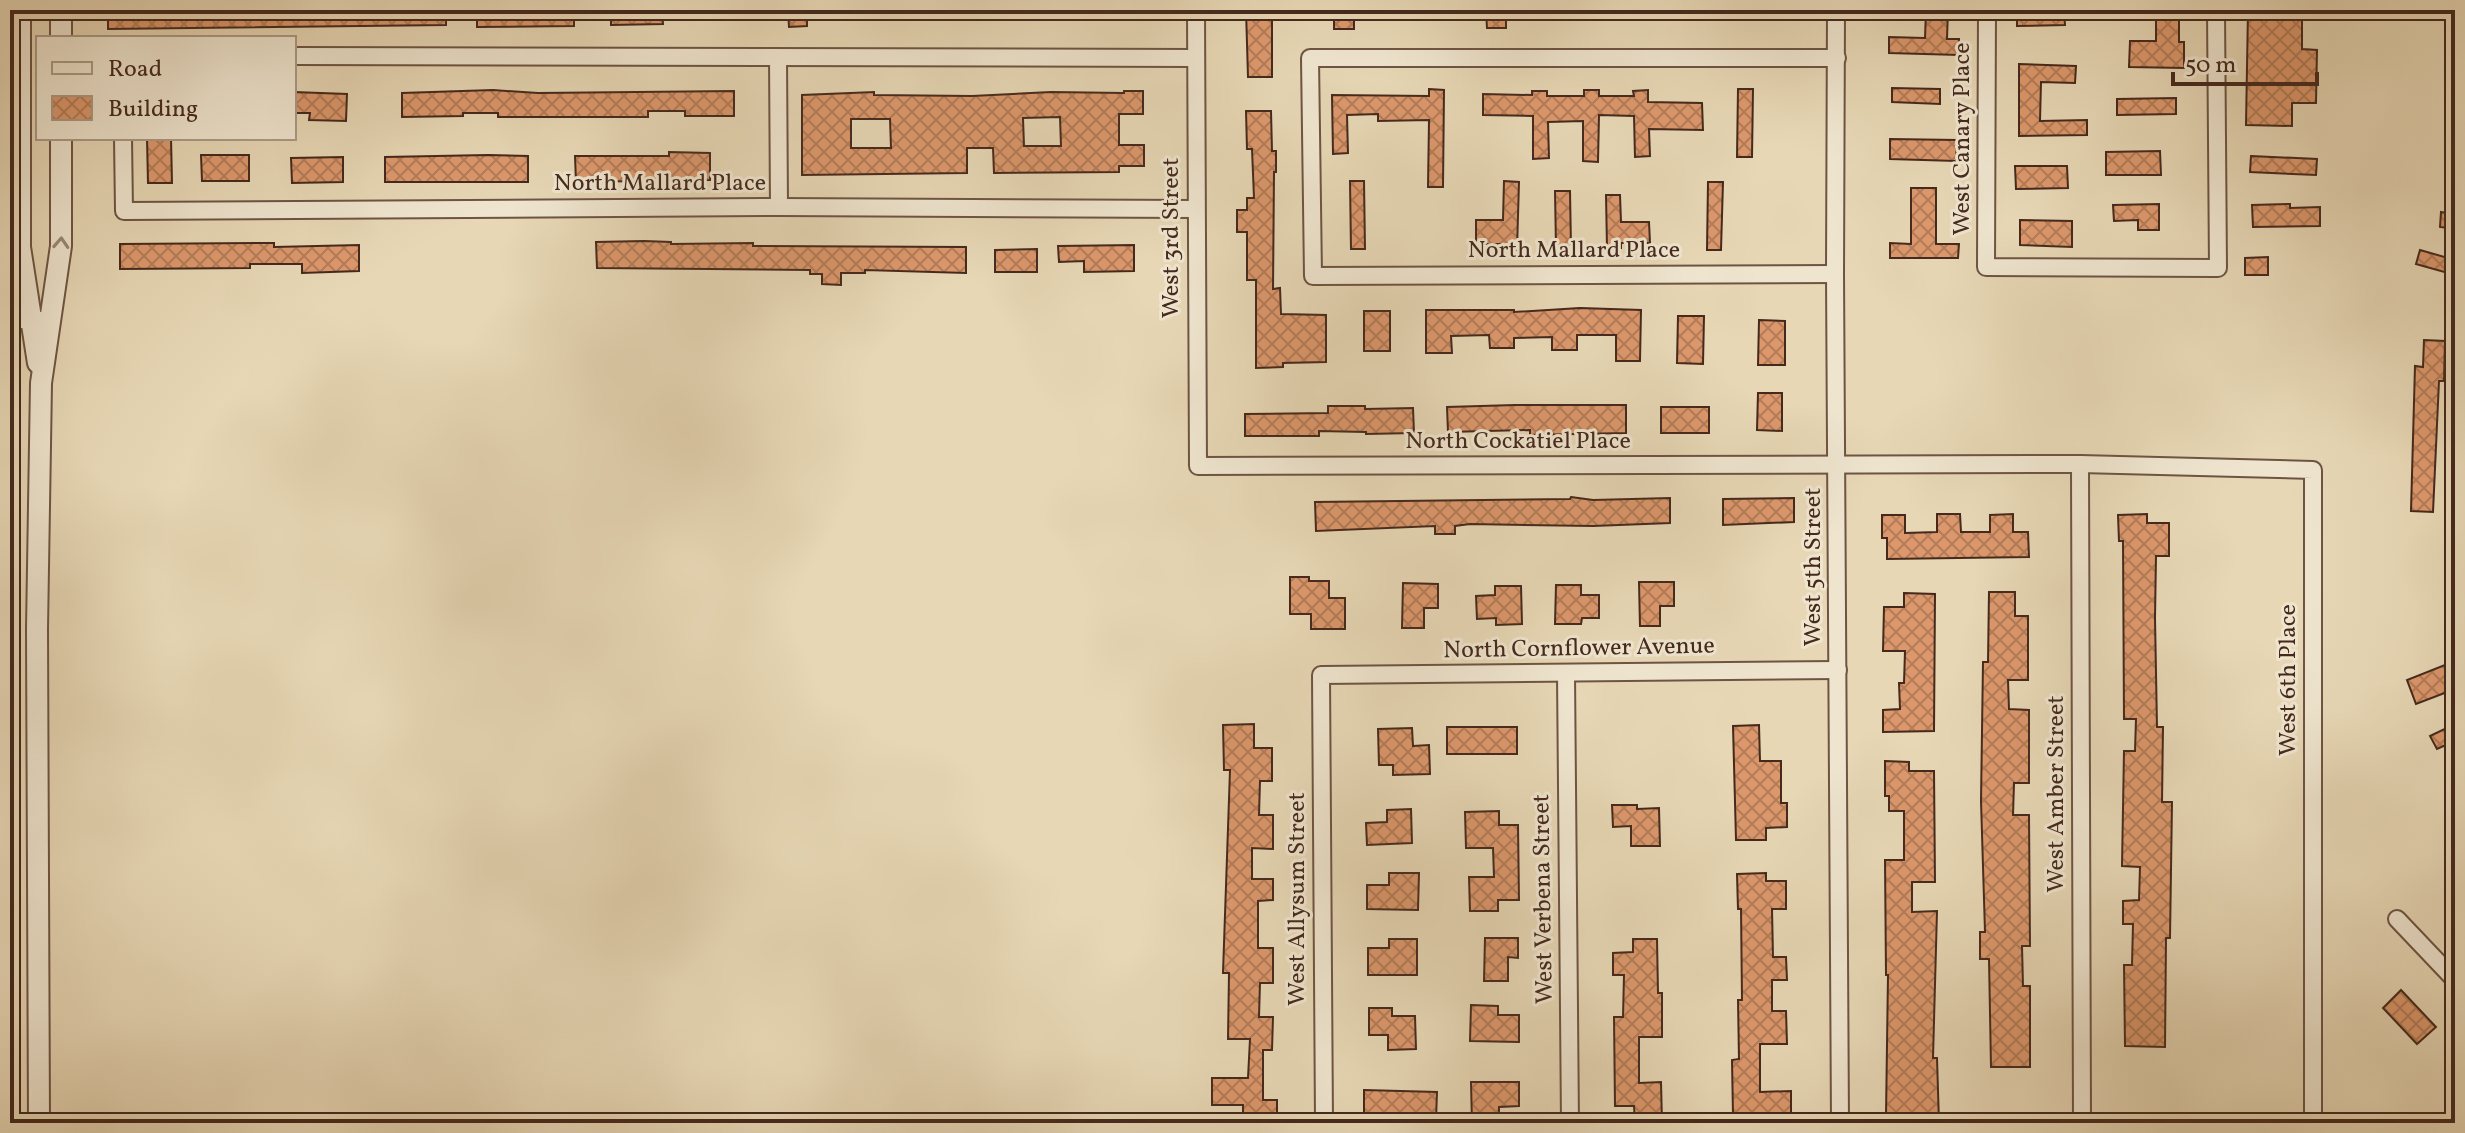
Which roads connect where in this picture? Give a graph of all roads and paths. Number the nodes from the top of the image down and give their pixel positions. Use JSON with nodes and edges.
{"nodes":[{"id":1,"x":20,"y":10,"type":"edge"},
{"id":2,"x":61,"y":10,"type":"edge"},
{"id":3,"x":1196,"y":10,"type":"edge"},
{"id":4,"x":1836,"y":10,"type":"edge"},
{"id":5,"x":1987,"y":10,"type":"edge"},
{"id":6,"x":2216,"y":10,"type":"edge"},
{"id":7,"x":61,"y":36,"type":"edge"},
{"id":8,"x":296,"y":56,"type":"edge"},
{"id":9,"x":778,"y":57,"type":"junction"},
{"id":10,"x":1196,"y":58,"type":"junction"},
{"id":11,"x":1837,"y":58,"type":"junction"},
{"id":12,"x":61,"y":140,"type":"edge"},
{"id":13,"x":123,"y":140,"type":"edge"},
{"id":14,"x":779,"y":207,"type":"junction"},
{"id":15,"x":1196,"y":209,"type":"junction"},
{"id":16,"x":1835,"y":274,"type":"junction"},
{"id":17,"x":10,"y":320,"type":"edge"},
{"id":18,"x":41,"y":320,"type":"junction"},
{"id":19,"x":2080,"y":464,"type":"junction"},
{"id":20,"x":1838,"y":465,"type":"junction"},
{"id":21,"x":1198,"y":466,"type":"joint"},
{"id":22,"x":1838,"y":670,"type":"junction"},
{"id":23,"x":1566,"y":674,"type":"junction"},
{"id":24,"x":1321,"y":675,"type":"joint"},
{"id":25,"x":2397,"y":919,"type":"dead end"},
{"id":26,"x":2455,"y":980,"type":"edge"},
{"id":27,"x":39,"y":1123,"type":"edge"},
{"id":28,"x":1324,"y":1123,"type":"edge"},
{"id":29,"x":1570,"y":1123,"type":"edge"},
{"id":30,"x":1840,"y":1123,"type":"edge"},
{"id":31,"x":2082,"y":1123,"type":"edge"},
{"id":32,"x":2313,"y":1123,"type":"edge"}],
"edges":[{"from":1,"to":18,"type":"street"},
{"from":2,"to":7,"type":"street"},
{"from":3,"to":10,"type":"street","name":"West 3rd Street"},
{"from":4,"to":11,"type":"street","name":"West 5th Street"},
{"from":5,"to":6,"type":"street","name":"West Canary Place"},
{"from":8,"to":9,"type":"street"},
{"from":9,"to":10,"type":"street"},
{"from":9,"to":14,"type":"street"},
{"from":10,"to":15,"type":"street","name":"West 3rd Street"},
{"from":11,"to":16,"type":"street","name":"West 5th Street"},
{"from":11,"to":16,"type":"street","name":"North Mallard Place"},
{"from":18,"to":12,"type":"street","one_way":true},
{"from":13,"to":14,"type":"street","name":"North Mallard Place"},
{"from":14,"to":15,"type":"street","name":"North Mallard Place"},
{"from":15,"to":21,"type":"street","name":"West 3rd Street"},
{"from":16,"to":20,"type":"street","name":"West 5th Street"},
{"from":17,"to":18,"type":"street"},
{"from":18,"to":27,"type":"street"},
{"from":19,"to":20,"type":"street","name":"North Cockatiel Place"},
{"from":19,"to":31,"type":"street","name":"West Amber Street"},
{"from":19,"to":32,"type":"street","name":"West 6th Place"},
{"from":20,"to":21,"type":"street","name":"North Cockatiel Place"},
{"from":20,"to":22,"type":"street","name":"West 5th Street"},
{"from":22,"to":23,"type":"street","name":"North Cornflower Avenue"},
{"from":22,"to":30,"type":"street","name":"West 5th Street"},
{"from":23,"to":24,"type":"street","name":"North Cornflower Avenue"},
{"from":23,"to":29,"type":"street","name":"West Verbena Street"},
{"from":24,"to":28,"type":"street","name":"West Allysum Street"},
{"from":25,"to":26,"type":"street"}]}
